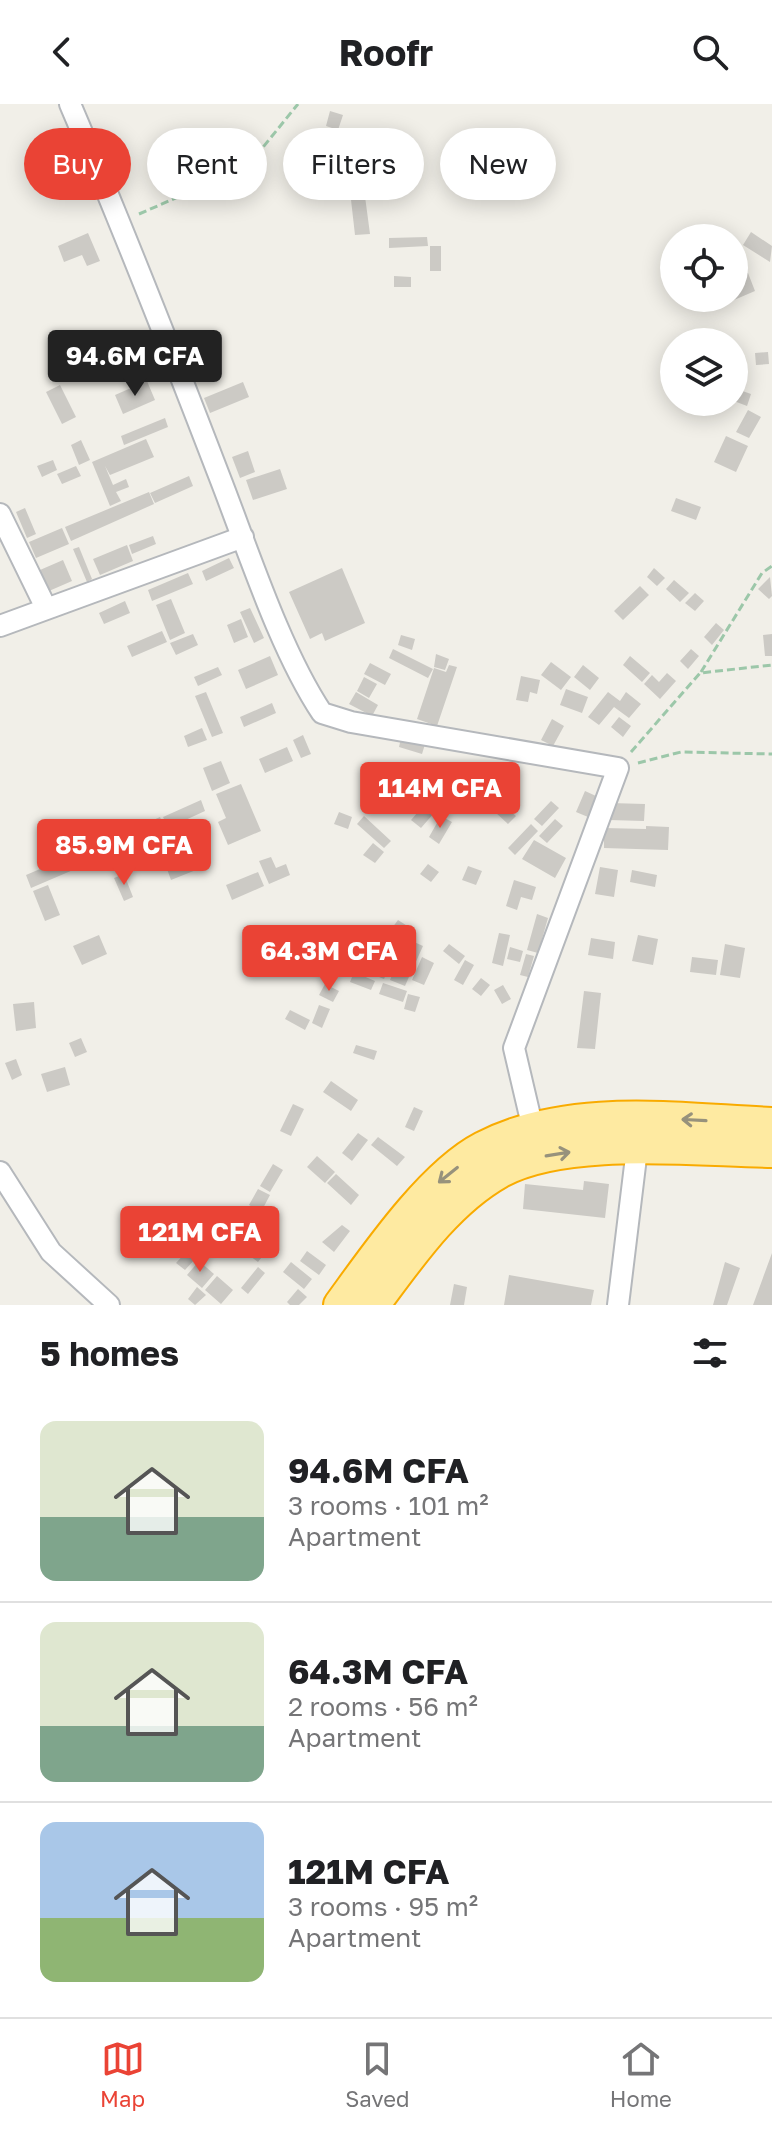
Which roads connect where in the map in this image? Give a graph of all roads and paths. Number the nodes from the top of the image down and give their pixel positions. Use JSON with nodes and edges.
{"nodes":[{"id":1,"x":70,"y":104,"type":"edge"},
{"id":2,"x":298,"y":104,"type":"edge"},
{"id":3,"x":121,"y":222,"type":"junction"},
{"id":4,"x":0,"y":514,"type":"edge"},
{"id":5,"x":243,"y":537,"type":"junction"},
{"id":6,"x":772,"y":566,"type":"edge"},
{"id":7,"x":46,"y":608,"type":"junction"},
{"id":8,"x":0,"y":626,"type":"edge"},
{"id":9,"x":772,"y":665,"type":"edge"},
{"id":10,"x":700,"y":673,"type":"junction"},
{"id":11,"x":772,"y":754,"type":"edge"},
{"id":12,"x":618,"y":768,"type":"junction"},
{"id":13,"x":772,"y":1124,"type":"edge"},
{"id":14,"x":533,"y":1129,"type":"junction"},
{"id":15,"x":637,"y":1149,"type":"junction"},
{"id":16,"x":772,"y":1151,"type":"edge"},
{"id":17,"x":0,"y":1172,"type":"edge"},
{"id":18,"x":109,"y":1305,"type":"edge"},
{"id":19,"x":340,"y":1305,"type":"edge"},
{"id":20,"x":373,"y":1305,"type":"edge"},
{"id":21,"x":618,"y":1305,"type":"edge"}],
"edges":[{"from":1,"to":3,"type":"street"},
{"from":2,"to":3,"type":"path"},
{"from":3,"to":5,"type":"street"},
{"from":4,"to":7,"type":"street"},
{"from":5,"to":7,"type":"street"},
{"from":5,"to":12,"type":"street"},
{"from":6,"to":10,"type":"path"},
{"from":7,"to":8,"type":"street"},
{"from":9,"to":10,"type":"path"},
{"from":10,"to":12,"type":"path"},
{"from":11,"to":12,"type":"path"},
{"from":12,"to":14,"type":"street"},
{"from":13,"to":14,"type":"highway","one_way":true},
{"from":14,"to":19,"type":"highway","one_way":true},
{"from":15,"to":16,"type":"highway"},
{"from":20,"to":15,"type":"highway","one_way":true},
{"from":15,"to":21,"type":"street"},
{"from":17,"to":18,"type":"street"}]}
